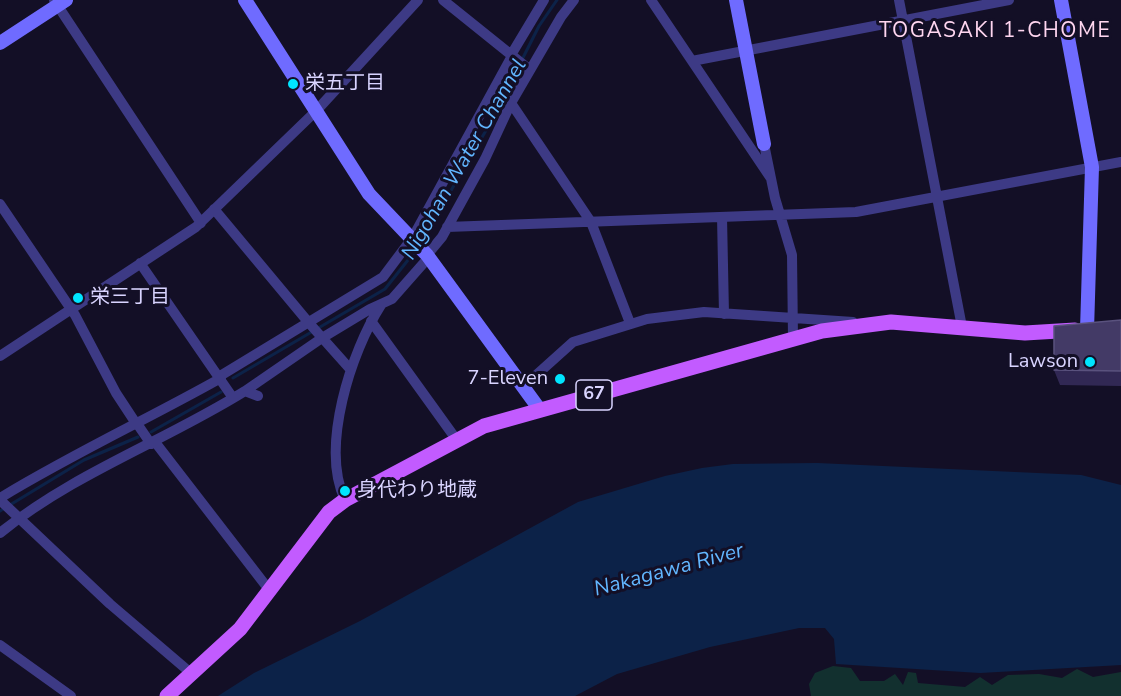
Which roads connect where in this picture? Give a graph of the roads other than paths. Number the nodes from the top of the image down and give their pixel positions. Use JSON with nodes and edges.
{"nodes":[{"id":1,"x":245,"y":0,"type":"edge"},
{"id":2,"x":418,"y":0,"type":"edge"},
{"id":3,"x":443,"y":0,"type":"edge"},
{"id":4,"x":544,"y":0,"type":"edge"},
{"id":5,"x":574,"y":0,"type":"edge"},
{"id":6,"x":651,"y":0,"type":"edge"},
{"id":7,"x":736,"y":0,"type":"edge"},
{"id":8,"x":899,"y":0,"type":"edge"},
{"id":9,"x":1009,"y":0,"type":"edge"},
{"id":10,"x":1061,"y":0,"type":"edge"},
{"id":11,"x":59,"y":2,"type":"edge"},
{"id":12,"x":903,"y":20,"type":"junction"},
{"id":13,"x":0,"y":43,"type":"edge"},
{"id":14,"x":746,"y":50,"type":"junction"},
{"id":15,"x":512,"y":56,"type":"junction"},
{"id":16,"x":692,"y":61,"type":"junction"},
{"id":17,"x":530,"y":70,"type":"junction"},
{"id":18,"x":511,"y":103,"type":"junction"},
{"id":19,"x":316,"y":110,"type":"junction"},
{"id":20,"x":764,"y":144,"type":"joint"},
{"id":21,"x":1121,"y":162,"type":"edge"},
{"id":22,"x":1092,"y":167,"type":"junction"},
{"id":23,"x":770,"y":177,"type":"junction"},
{"id":24,"x":937,"y":197,"type":"junction"},
{"id":25,"x":0,"y":204,"type":"edge"},
{"id":26,"x":214,"y":209,"type":"junction"},
{"id":27,"x":780,"y":215,"type":"junction"},
{"id":28,"x":722,"y":217,"type":"junction"},
{"id":29,"x":591,"y":222,"type":"junction"},
{"id":30,"x":201,"y":223,"type":"junction"},
{"id":31,"x":447,"y":227,"type":"junction"},
{"id":32,"x":413,"y":237,"type":"junction"},
{"id":33,"x":428,"y":256,"type":"junction"},
{"id":34,"x":140,"y":263,"type":"junction"},
{"id":35,"x":381,"y":305,"type":"junction"},
{"id":36,"x":70,"y":309,"type":"junction"},
{"id":37,"x":724,"y":314,"type":"junction"},
{"id":38,"x":792,"y":317,"type":"junction"},
{"id":39,"x":371,"y":321,"type":"junction"},
{"id":40,"x":309,"y":323,"type":"junction"},
{"id":41,"x":630,"y":323,"type":"junction"},
{"id":42,"x":868,"y":323,"type":"junction"},
{"id":43,"x":962,"y":327,"type":"junction"},
{"id":44,"x":1092,"y":329,"type":"joint"},
{"id":45,"x":322,"y":338,"type":"junction"},
{"id":46,"x":793,"y":338,"type":"junction"},
{"id":47,"x":0,"y":356,"type":"edge"},
{"id":48,"x":350,"y":369,"type":"junction"},
{"id":49,"x":220,"y":377,"type":"junction"},
{"id":50,"x":524,"y":386,"type":"junction"},
{"id":51,"x":245,"y":391,"type":"junction"},
{"id":52,"x":258,"y":396,"type":"dead end"},
{"id":53,"x":233,"y":398,"type":"junction"},
{"id":54,"x":540,"y":410,"type":"junction"},
{"id":55,"x":138,"y":425,"type":"junction"},
{"id":56,"x":456,"y":439,"type":"junction"},
{"id":57,"x":153,"y":443,"type":"junction"},
{"id":58,"x":0,"y":499,"type":"edge"},
{"id":59,"x":345,"y":500,"type":"junction"},
{"id":60,"x":17,"y":519,"type":"junction"},
{"id":61,"x":0,"y":532,"type":"edge"},
{"id":62,"x":270,"y":591,"type":"junction"},
{"id":63,"x":0,"y":645,"type":"edge"},
{"id":64,"x":192,"y":674,"type":"junction"},
{"id":65,"x":71,"y":696,"type":"edge"},
{"id":66,"x":167,"y":696,"type":"edge"}],
"edges":[{"from":1,"to":19,"type":"street"},
{"from":2,"to":19,"type":"street"},
{"from":3,"to":15,"type":"street"},
{"from":4,"to":15,"type":"street"},
{"from":5,"to":17,"type":"street"},
{"from":6,"to":16,"type":"street"},
{"from":7,"to":14,"type":"street"},
{"from":8,"to":12,"type":"street"},
{"from":9,"to":12,"type":"street"},
{"from":10,"to":22,"type":"street"},
{"from":11,"to":13,"type":"street"},
{"from":11,"to":30,"type":"street"},
{"from":12,"to":14,"type":"street"},
{"from":12,"to":24,"type":"street"},
{"from":14,"to":16,"type":"street"},
{"from":14,"to":20,"type":"street"},
{"from":15,"to":17,"type":"street"},
{"from":15,"to":32,"type":"street"},
{"from":16,"to":23,"type":"street"},
{"from":17,"to":18,"type":"street"},
{"from":18,"to":29,"type":"street"},
{"from":18,"to":31,"type":"street"},
{"from":19,"to":26,"type":"street"},
{"from":19,"to":32,"type":"street"},
{"from":20,"to":23,"type":"street"},
{"from":21,"to":22,"type":"street"},
{"from":22,"to":24,"type":"street"},
{"from":22,"to":44,"type":"street"},
{"from":23,"to":27,"type":"street"},
{"from":24,"to":27,"type":"street"},
{"from":24,"to":43,"type":"street"},
{"from":25,"to":36,"type":"street"},
{"from":26,"to":30,"type":"street"},
{"from":26,"to":40,"type":"street"},
{"from":27,"to":28,"type":"street"},
{"from":27,"to":38,"type":"street"},
{"from":28,"to":29,"type":"street"},
{"from":28,"to":37,"type":"street"},
{"from":29,"to":31,"type":"street"},
{"from":29,"to":41,"type":"street"},
{"from":30,"to":34,"type":"street"},
{"from":31,"to":33,"type":"street"},
{"from":32,"to":33,"type":"street"},
{"from":32,"to":40,"type":"street"},
{"from":33,"to":35,"type":"street"},
{"from":33,"to":50,"type":"street"},
{"from":34,"to":36,"type":"street"},
{"from":34,"to":49,"type":"street"},
{"from":35,"to":39,"type":"street"},
{"from":35,"to":45,"type":"street"},
{"from":36,"to":47,"type":"street"},
{"from":36,"to":55,"type":"street"},
{"from":37,"to":38,"type":"street"},
{"from":37,"to":41,"type":"street"},
{"from":38,"to":42,"type":"street"},
{"from":38,"to":46,"type":"street"},
{"from":39,"to":48,"type":"street"},
{"from":39,"to":56,"type":"street"},
{"from":40,"to":45,"type":"street"},
{"from":40,"to":49,"type":"street"},
{"from":41,"to":50,"type":"street"},
{"from":42,"to":43,"type":"main road","number":"67"},
{"from":42,"to":46,"type":"main road","number":"67"},
{"from":43,"to":44,"type":"main road","number":"67"},
{"from":45,"to":48,"type":"street"},
{"from":45,"to":51,"type":"street"},
{"from":46,"to":54,"type":"main road","number":"67"},
{"from":48,"to":59,"type":"street"},
{"from":49,"to":53,"type":"street"},
{"from":49,"to":55,"type":"street"},
{"from":50,"to":54,"type":"street"},
{"from":51,"to":52,"type":"street"},
{"from":51,"to":53,"type":"street"},
{"from":53,"to":57,"type":"street"},
{"from":54,"to":56,"type":"main road","number":"67"},
{"from":55,"to":57,"type":"street"},
{"from":55,"to":58,"type":"street"},
{"from":56,"to":59,"type":"main road","number":"67"},
{"from":57,"to":60,"type":"street"},
{"from":57,"to":62,"type":"street"},
{"from":58,"to":60,"type":"street"},
{"from":59,"to":62,"type":"main road","number":"67"},
{"from":60,"to":61,"type":"street"},
{"from":60,"to":64,"type":"street"},
{"from":62,"to":64,"type":"main road","number":"67"},
{"from":63,"to":65,"type":"street"},
{"from":64,"to":66,"type":"main road","number":"67"}]}
